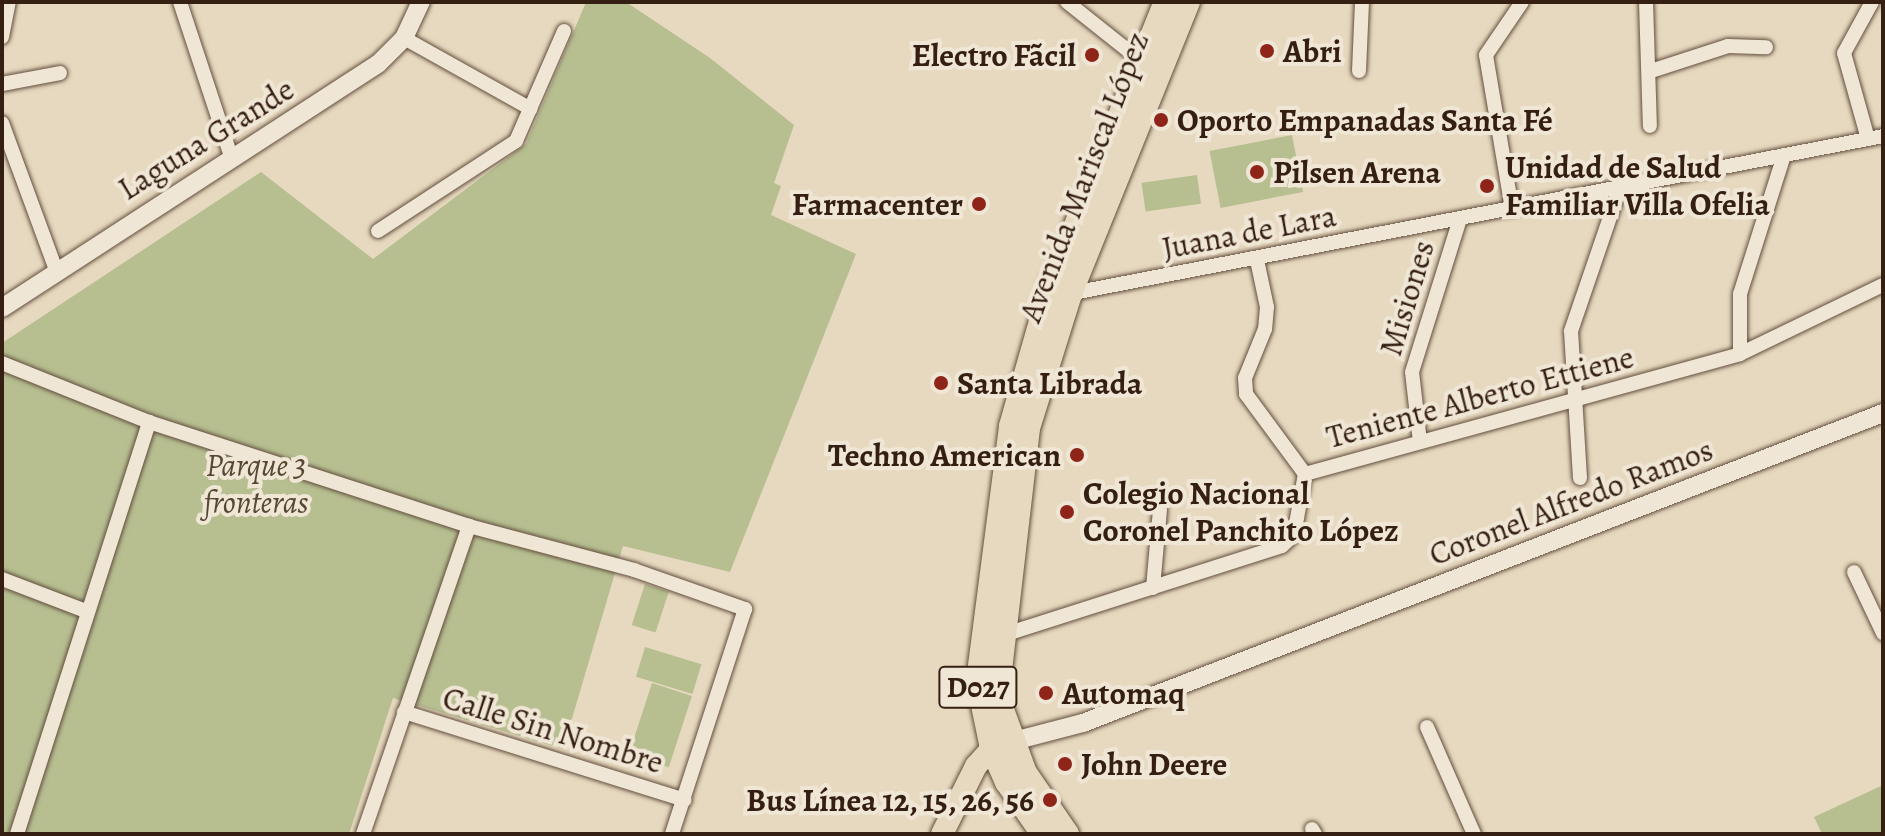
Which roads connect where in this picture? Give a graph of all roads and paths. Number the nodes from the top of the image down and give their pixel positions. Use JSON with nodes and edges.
{"nodes":[{"id":1,"x":9,"y":2,"type":"edge"},
{"id":2,"x":180,"y":2,"type":"edge"},
{"id":3,"x":421,"y":2,"type":"edge"},
{"id":4,"x":1067,"y":2,"type":"edge"},
{"id":5,"x":1166,"y":2,"type":"edge"},
{"id":6,"x":1188,"y":2,"type":"edge"},
{"id":7,"x":1362,"y":2,"type":"edge"},
{"id":8,"x":1522,"y":2,"type":"edge"},
{"id":9,"x":1646,"y":2,"type":"edge"},
{"id":10,"x":1872,"y":2,"type":"edge"},
{"id":11,"x":564,"y":31,"type":"dead end"},
{"id":12,"x":2,"y":37,"type":"edge"},
{"id":13,"x":404,"y":38,"type":"junction"},
{"id":14,"x":1766,"y":47,"type":"dead end"},
{"id":15,"x":1148,"y":66,"type":"junction"},
{"id":16,"x":1359,"y":71,"type":"dead end"},
{"id":17,"x":1651,"y":71,"type":"junction"},
{"id":18,"x":60,"y":73,"type":"dead end"},
{"id":19,"x":2,"y":84,"type":"edge"},
{"id":20,"x":531,"y":109,"type":"junction"},
{"id":21,"x":2,"y":123,"type":"edge"},
{"id":22,"x":1650,"y":126,"type":"dead end"},
{"id":23,"x":1876,"y":137,"type":"edge"},
{"id":24,"x":1784,"y":155,"type":"junction"},
{"id":25,"x":231,"y":156,"type":"junction"},
{"id":26,"x":1620,"y":188,"type":"junction"},
{"id":27,"x":1512,"y":209,"type":"junction"},
{"id":28,"x":1460,"y":219,"type":"junction"},
{"id":29,"x":378,"y":231,"type":"dead end"},
{"id":30,"x":1257,"y":260,"type":"junction"},
{"id":31,"x":56,"y":270,"type":"junction"},
{"id":32,"x":1883,"y":285,"type":"edge"},
{"id":33,"x":1059,"y":295,"type":"junction"},
{"id":34,"x":2,"y":308,"type":"edge"},
{"id":35,"x":1740,"y":354,"type":"junction"},
{"id":36,"x":2,"y":363,"type":"edge"},
{"id":37,"x":1577,"y":401,"type":"junction"},
{"id":38,"x":1883,"y":413,"type":"edge"},
{"id":39,"x":149,"y":422,"type":"junction"},
{"id":40,"x":1420,"y":442,"type":"junction"},
{"id":41,"x":1305,"y":474,"type":"junction"},
{"id":42,"x":1580,"y":478,"type":"dead end"},
{"id":43,"x":1160,"y":509,"type":"dead end"},
{"id":44,"x":469,"y":526,"type":"junction"},
{"id":45,"x":1854,"y":572,"type":"dead end"},
{"id":46,"x":2,"y":579,"type":"edge"},
{"id":47,"x":1153,"y":588,"type":"junction"},
{"id":48,"x":86,"y":611,"type":"junction"},
{"id":49,"x":1883,"y":633,"type":"edge"},
{"id":50,"x":1000,"y":636,"type":"junction"},
{"id":51,"x":404,"y":712,"type":"junction"},
{"id":52,"x":1427,"y":727,"type":"dead end"},
{"id":53,"x":1001,"y":745,"type":"junction"},
{"id":54,"x":685,"y":800,"type":"junction"},
{"id":55,"x":17,"y":834,"type":"edge"},
{"id":56,"x":363,"y":834,"type":"edge"},
{"id":57,"x":672,"y":834,"type":"edge"},
{"id":58,"x":942,"y":834,"type":"edge"},
{"id":59,"x":1043,"y":834,"type":"edge"},
{"id":60,"x":1067,"y":834,"type":"edge"},
{"id":61,"x":1474,"y":834,"type":"edge"}],
"edges":[{"from":1,"to":12,"type":"street"},
{"from":2,"to":25,"type":"street"},
{"from":3,"to":13,"type":"main road","name":"Laguna Grande"},
{"from":4,"to":15,"type":"street"},
{"from":5,"to":15,"type":"highway","name":"Avenida Mariscal López","number":"D027"},
{"from":6,"to":15,"type":"highway","name":"Avenida Mariscal López","number":"D027"},
{"from":7,"to":16,"type":"street"},
{"from":8,"to":27,"type":"street"},
{"from":9,"to":17,"type":"street"},
{"from":10,"to":23,"type":"street"},
{"from":11,"to":20,"type":"street"},
{"from":13,"to":20,"type":"street"},
{"from":13,"to":25,"type":"main road","name":"Laguna Grande"},
{"from":14,"to":17,"type":"street"},
{"from":15,"to":33,"type":"highway","name":"Avenida Mariscal López","number":"D027"},
{"from":17,"to":22,"type":"street"},
{"from":18,"to":19,"type":"street"},
{"from":20,"to":29,"type":"street"},
{"from":21,"to":31,"type":"street"},
{"from":23,"to":24,"type":"street","name":"Juana de Lara"},
{"from":24,"to":26,"type":"street","name":"Juana de Lara"},
{"from":24,"to":35,"type":"street"},
{"from":25,"to":31,"type":"main road","name":"Laguna Grande"},
{"from":26,"to":27,"type":"street","name":"Juana de Lara"},
{"from":26,"to":37,"type":"street"},
{"from":27,"to":28,"type":"street","name":"Juana de Lara"},
{"from":28,"to":30,"type":"street","name":"Juana de Lara"},
{"from":28,"to":40,"type":"street","name":"Misiones"},
{"from":30,"to":33,"type":"street","name":"Juana de Lara"},
{"from":30,"to":41,"type":"street"},
{"from":31,"to":34,"type":"main road","name":"Laguna Grande"},
{"from":32,"to":35,"type":"street","name":"Teniente Alberto Ettiene"},
{"from":33,"to":50,"type":"highway","name":"Avenida Mariscal López","number":"D027"},
{"from":33,"to":53,"type":"highway","name":"Avenida Mariscal López","number":"D027"},
{"from":35,"to":37,"type":"street","name":"Teniente Alberto Ettiene"},
{"from":36,"to":39,"type":"street"},
{"from":37,"to":40,"type":"street","name":"Teniente Alberto Ettiene"},
{"from":37,"to":42,"type":"street"},
{"from":38,"to":53,"type":"main road","name":"Coronel Alfredo Ramos"},
{"from":39,"to":44,"type":"street"},
{"from":39,"to":48,"type":"street"},
{"from":40,"to":41,"type":"street","name":"Teniente Alberto Ettiene"},
{"from":41,"to":47,"type":"street","name":"Teniente Alberto Ettiene"},
{"from":43,"to":47,"type":"street"},
{"from":44,"to":51,"type":"street"},
{"from":44,"to":54,"type":"street"},
{"from":45,"to":49,"type":"street"},
{"from":46,"to":48,"type":"street"},
{"from":47,"to":50,"type":"street","name":"Teniente Alberto Ettiene"},
{"from":48,"to":55,"type":"street"},
{"from":50,"to":53,"type":"highway","name":"Avenida Mariscal López","number":"D027"},
{"from":51,"to":54,"type":"street","name":"Calle Sin Nombre"},
{"from":51,"to":56,"type":"street"},
{"from":52,"to":61,"type":"street"},
{"from":53,"to":58,"type":"main road"},
{"from":53,"to":59,"type":"highway","name":"Avenida Mariscal López","number":"D027"},
{"from":53,"to":60,"type":"highway","name":"Avenida Mariscal López","number":"D027"},
{"from":54,"to":57,"type":"street"}]}
